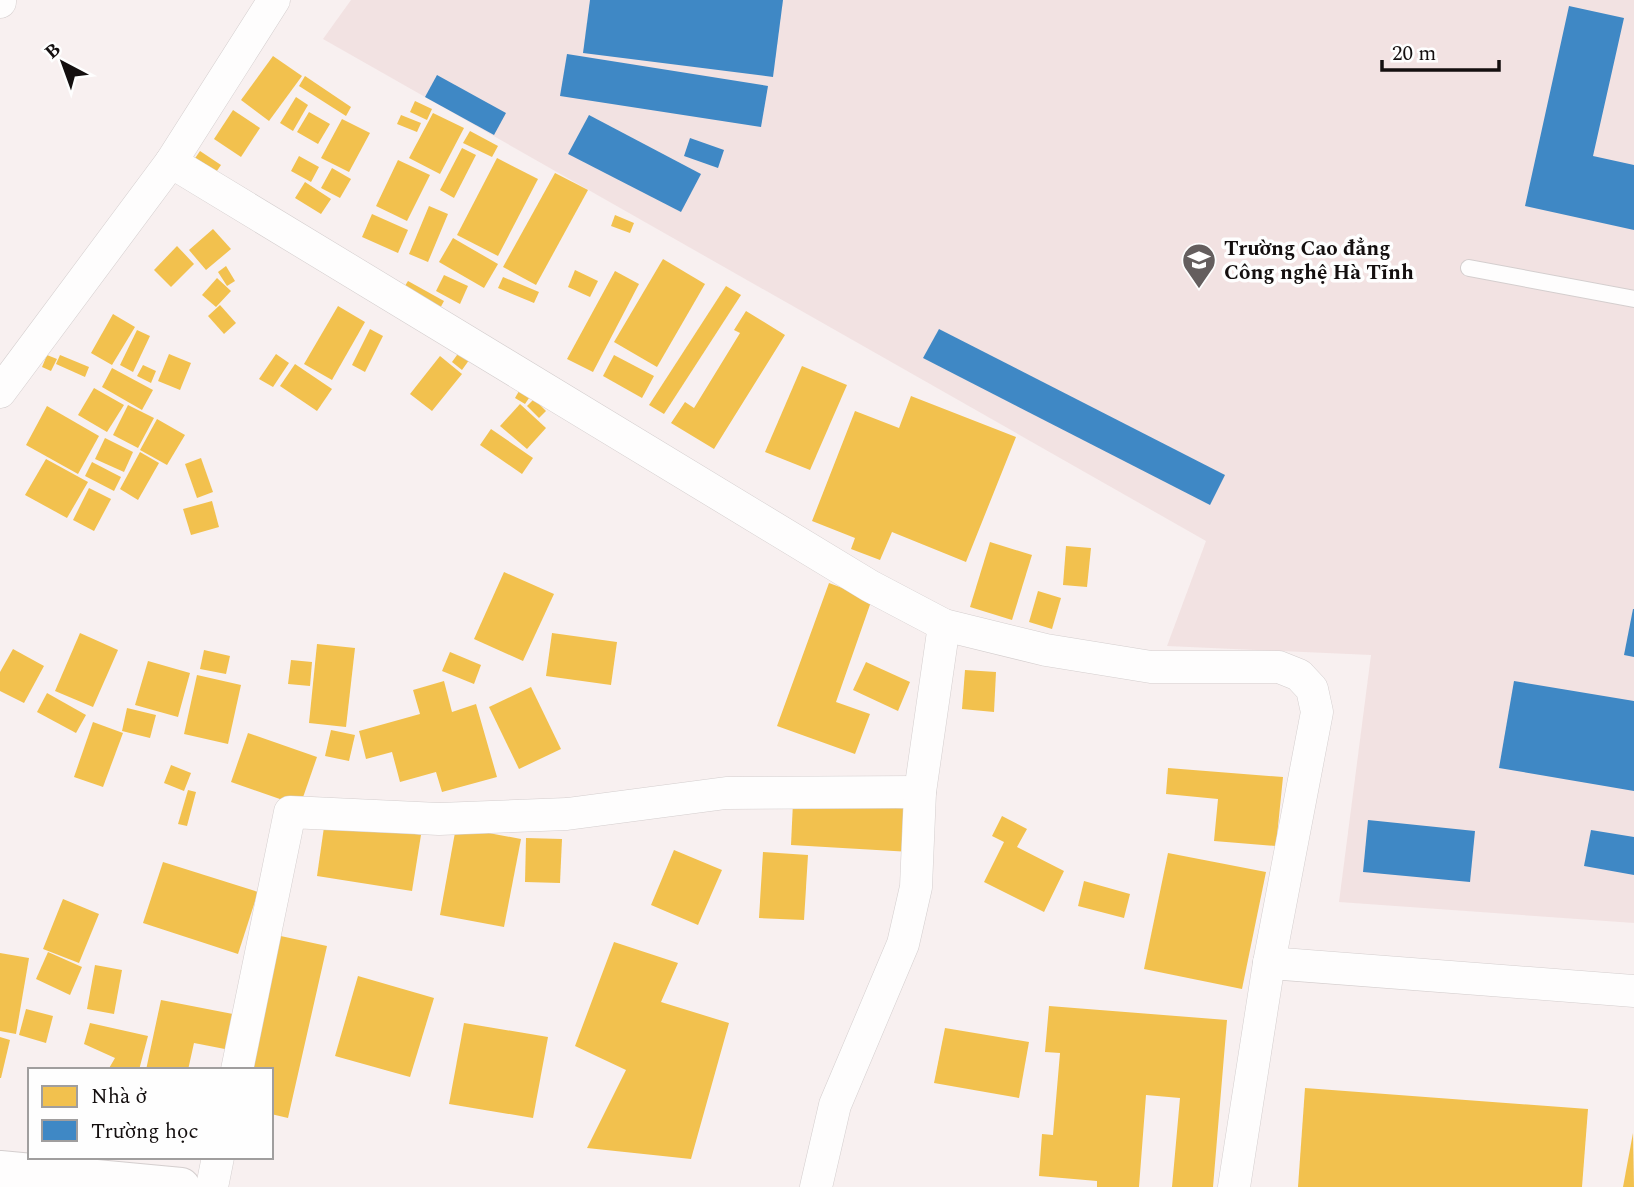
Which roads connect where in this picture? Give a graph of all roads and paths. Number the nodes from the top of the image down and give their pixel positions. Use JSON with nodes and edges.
{"nodes":[{"id":1,"x":274,"y":0,"type":"edge"},
{"id":2,"x":170,"y":162,"type":"junction"},
{"id":3,"x":1469,"y":268,"type":"dead end"},
{"id":4,"x":1634,"y":299,"type":"edge"},
{"id":5,"x":0,"y":392,"type":"edge"},
{"id":6,"x":944,"y":625,"type":"junction"},
{"id":7,"x":920,"y":792,"type":"junction"},
{"id":8,"x":1269,"y":963,"type":"junction"},
{"id":9,"x":1634,"y":991,"type":"edge"},
{"id":10,"x":237,"y":1068,"type":"edge"},
{"id":11,"x":218,"y":1159,"type":"edge"},
{"id":12,"x":0,"y":1170,"type":"edge"},
{"id":13,"x":181,"y":1187,"type":"edge"},
{"id":14,"x":212,"y":1187,"type":"edge"},
{"id":15,"x":816,"y":1187,"type":"edge"},
{"id":16,"x":1234,"y":1187,"type":"edge"}],
"edges":[{"from":1,"to":2,"type":"street"},
{"from":2,"to":5,"type":"street"},
{"from":2,"to":6,"type":"street"},
{"from":3,"to":4,"type":"lane"},
{"from":6,"to":7,"type":"street"},
{"from":6,"to":8,"type":"street"},
{"from":7,"to":10,"type":"street"},
{"from":7,"to":15,"type":"street"},
{"from":8,"to":9,"type":"street"},
{"from":8,"to":16,"type":"street"},
{"from":11,"to":14,"type":"street"},
{"from":12,"to":13,"type":"main road"}]}
